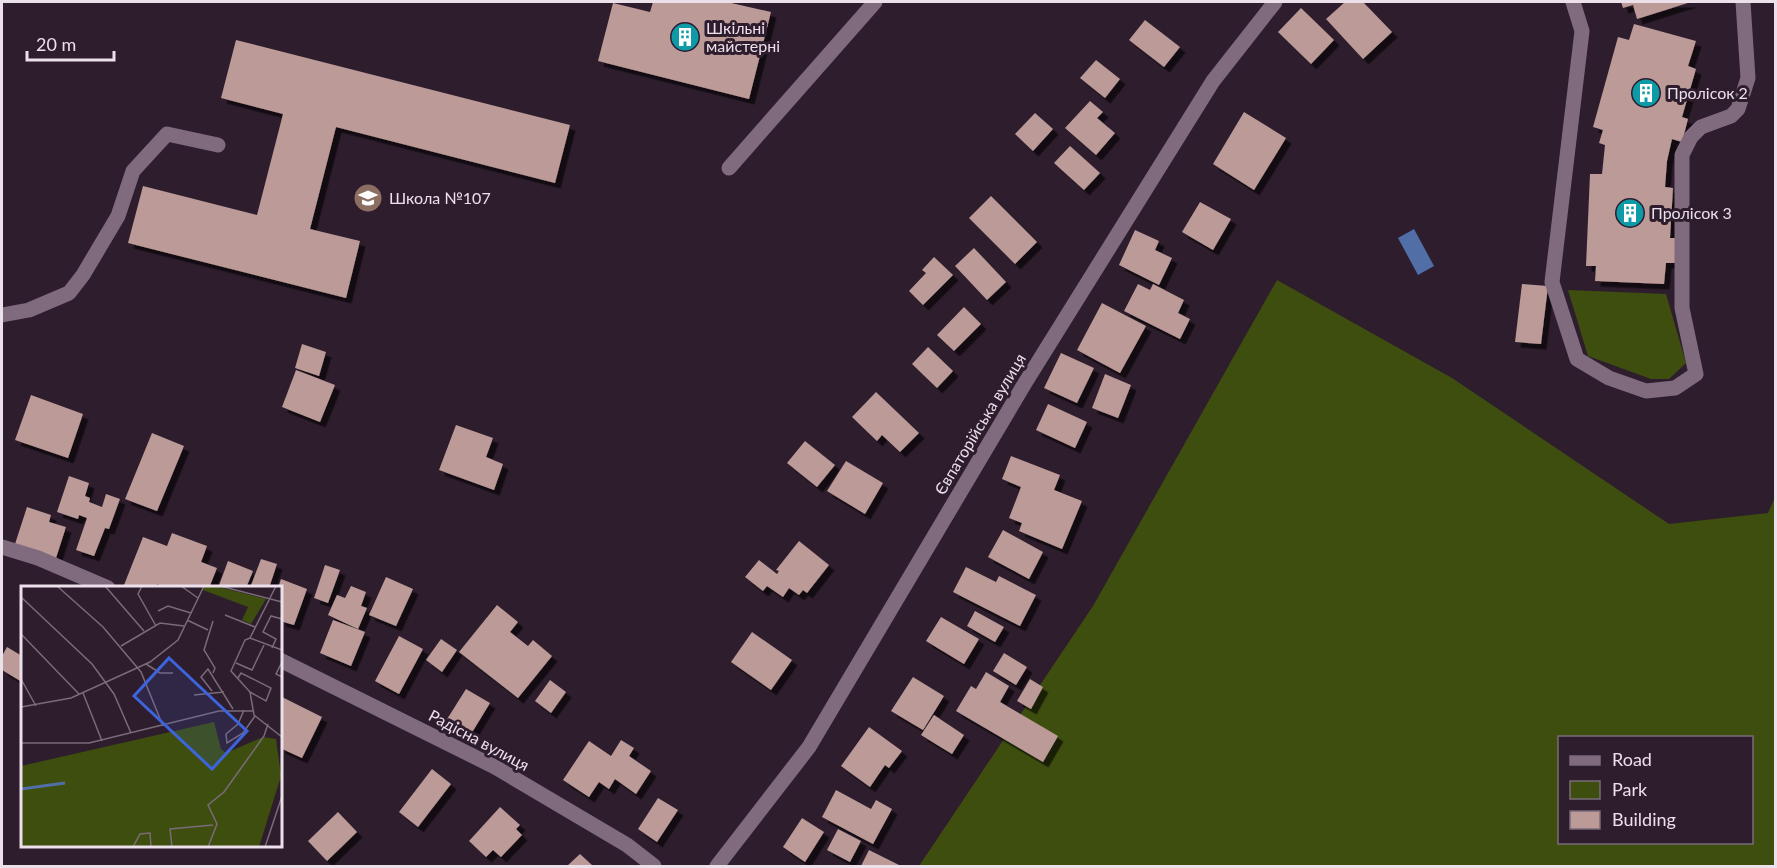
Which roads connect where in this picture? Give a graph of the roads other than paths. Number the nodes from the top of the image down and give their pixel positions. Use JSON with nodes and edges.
{"nodes":[{"id":1,"x":875,"y":2,"type":"edge"},
{"id":2,"x":1275,"y":2,"type":"edge"},
{"id":3,"x":1573,"y":2,"type":"edge"},
{"id":4,"x":1743,"y":2,"type":"edge"},
{"id":5,"x":218,"y":145,"type":"dead end"},
{"id":6,"x":729,"y":168,"type":"dead end"},
{"id":7,"x":2,"y":315,"type":"edge"},
{"id":8,"x":2,"y":547,"type":"edge"},
{"id":9,"x":103,"y":586,"type":"edge"},
{"id":10,"x":282,"y":661,"type":"edge"},
{"id":11,"x":654,"y":867,"type":"edge"},
{"id":12,"x":717,"y":867,"type":"edge"}],
"edges":[{"from":1,"to":6,"type":"street"},
{"from":2,"to":12,"type":"street","name":"Євпаторійська вулиця"},
{"from":3,"to":4,"type":"street"},
{"from":5,"to":7,"type":"street"},
{"from":8,"to":9,"type":"street"},
{"from":10,"to":11,"type":"street","name":"Радісна вулиця"}]}
